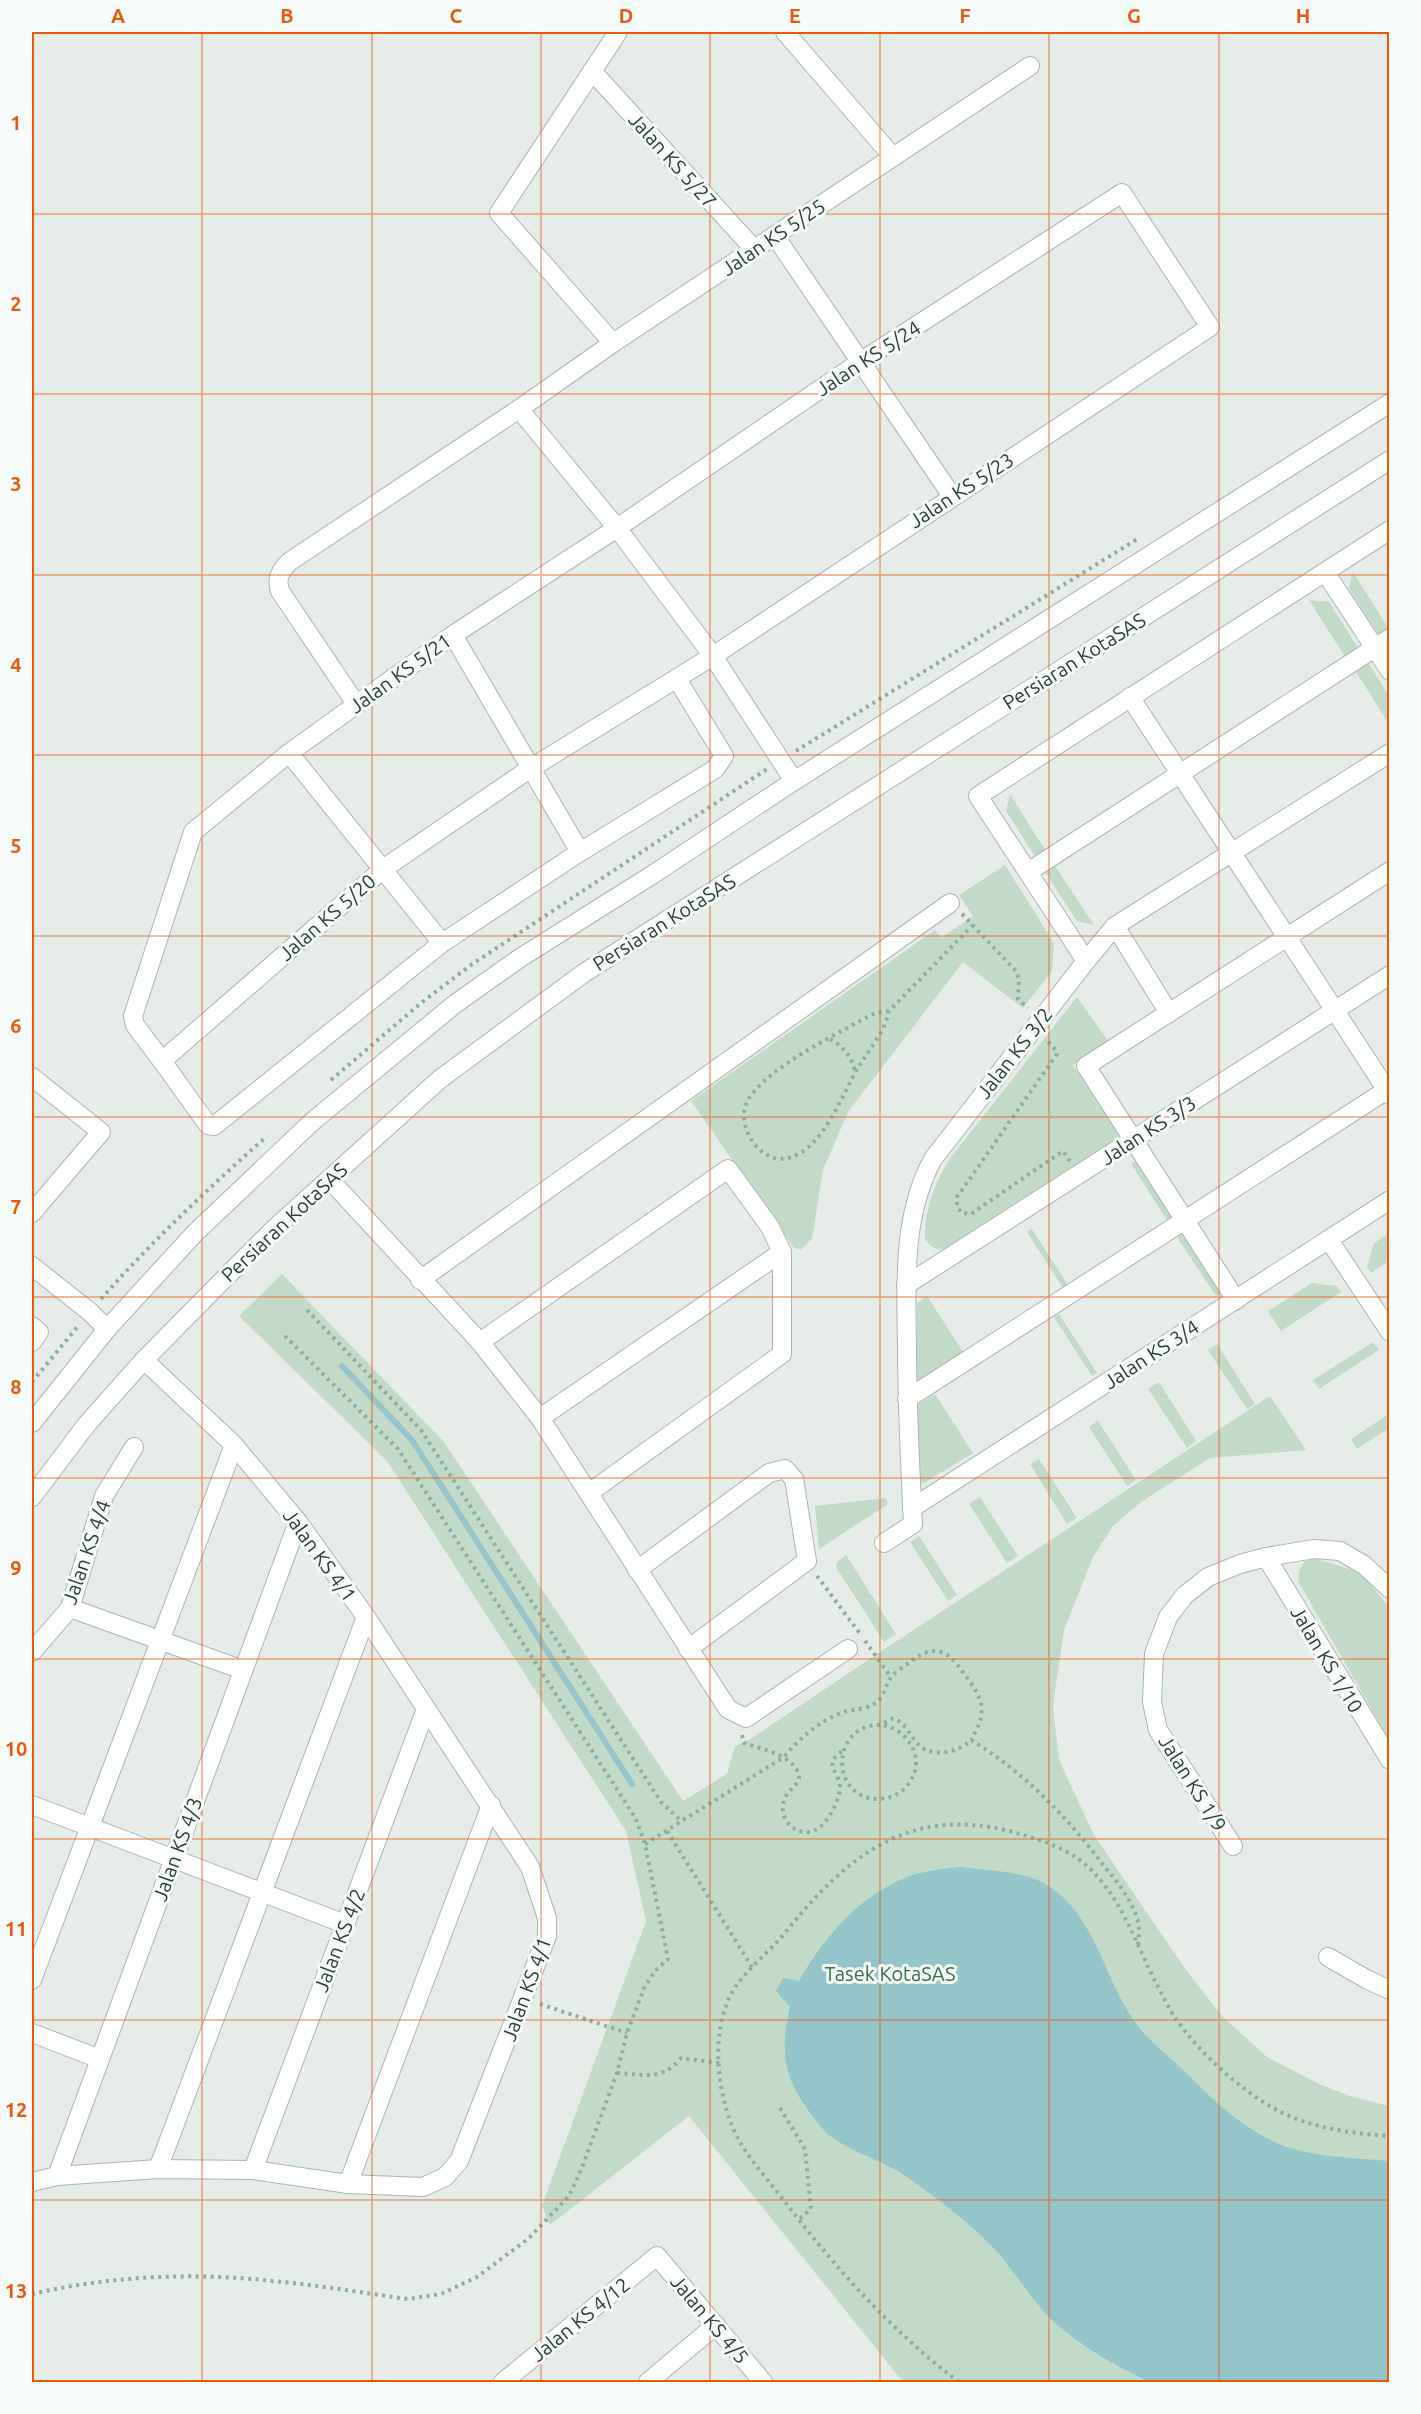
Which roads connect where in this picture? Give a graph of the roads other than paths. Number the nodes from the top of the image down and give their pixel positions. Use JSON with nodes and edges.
{"nodes":[{"id":1,"x":618,"y":32,"type":"edge"},
{"id":2,"x":786,"y":32,"type":"edge"},
{"id":3,"x":1030,"y":66,"type":"dead end"},
{"id":4,"x":592,"y":71,"type":"junction"},
{"id":5,"x":893,"y":157,"type":"junction"},
{"id":6,"x":775,"y":236,"type":"junction"},
{"id":7,"x":754,"y":249,"type":"junction"},
{"id":8,"x":1210,"y":327,"type":"joint"},
{"id":9,"x":613,"y":343,"type":"junction"},
{"id":10,"x":860,"y":362,"type":"junction"},
{"id":11,"x":1389,"y":403,"type":"edge"},
{"id":12,"x":519,"y":410,"type":"junction"},
{"id":13,"x":1389,"y":460,"type":"edge"},
{"id":14,"x":952,"y":496,"type":"junction"},
{"id":15,"x":616,"y":528,"type":"junction"},
{"id":16,"x":1389,"y":530,"type":"edge"},
{"id":17,"x":1325,"y":572,"type":"junction"},
{"id":18,"x":453,"y":635,"type":"junction"},
{"id":19,"x":1382,"y":643,"type":"edge"},
{"id":20,"x":713,"y":656,"type":"junction"},
{"id":21,"x":1389,"y":671,"type":"edge"},
{"id":22,"x":677,"y":679,"type":"junction"},
{"id":23,"x":1130,"y":697,"type":"junction"},
{"id":24,"x":356,"y":704,"type":"junction"},
{"id":25,"x":289,"y":753,"type":"junction"},
{"id":26,"x":1389,"y":753,"type":"edge"},
{"id":27,"x":531,"y":768,"type":"junction"},
{"id":28,"x":1180,"y":774,"type":"junction"},
{"id":29,"x":794,"y":781,"type":"junction"},
{"id":30,"x":580,"y":852,"type":"junction"},
{"id":31,"x":1232,"y":852,"type":"junction"},
{"id":32,"x":383,"y":869,"type":"junction"},
{"id":33,"x":1389,"y":871,"type":"edge"},
{"id":34,"x":1028,"y":872,"type":"junction"},
{"id":35,"x":950,"y":903,"type":"road end"},
{"id":36,"x":1115,"y":926,"type":"junction"},
{"id":37,"x":1287,"y":937,"type":"junction"},
{"id":38,"x":442,"y":943,"type":"junction"},
{"id":39,"x":1086,"y":961,"type":"junction"},
{"id":40,"x":1389,"y":975,"type":"edge"},
{"id":41,"x":1335,"y":1010,"type":"junction"},
{"id":42,"x":1169,"y":1013,"type":"junction"},
{"id":43,"x":162,"y":1061,"type":"junction"},
{"id":44,"x":32,"y":1077,"type":"edge"},
{"id":45,"x":1388,"y":1091,"type":"edge"},
{"id":46,"x":1132,"y":1140,"type":"junction"},
{"id":47,"x":328,"y":1179,"type":"junction"},
{"id":48,"x":1389,"y":1200,"type":"edge"},
{"id":49,"x":32,"y":1214,"type":"edge"},
{"id":50,"x":1185,"y":1220,"type":"junction"},
{"id":51,"x":1329,"y":1240,"type":"junction"},
{"id":52,"x":782,"y":1252,"type":"junction"},
{"id":53,"x":32,"y":1266,"type":"edge"},
{"id":54,"x":420,"y":1280,"type":"junction"},
{"id":55,"x":906,"y":1285,"type":"junction"},
{"id":56,"x":1236,"y":1300,"type":"junction"},
{"id":57,"x":32,"y":1326,"type":"edge"},
{"id":58,"x":107,"y":1329,"type":"junction"},
{"id":59,"x":1389,"y":1332,"type":"edge"},
{"id":60,"x":32,"y":1342,"type":"edge"},
{"id":61,"x":480,"y":1342,"type":"junction"},
{"id":62,"x":144,"y":1360,"type":"junction"},
{"id":63,"x":907,"y":1400,"type":"junction"},
{"id":64,"x":540,"y":1418,"type":"junction"},
{"id":65,"x":32,"y":1423,"type":"edge"},
{"id":66,"x":234,"y":1445,"type":"junction"},
{"id":67,"x":134,"y":1447,"type":"dead end"},
{"id":68,"x":589,"y":1493,"type":"junction"},
{"id":69,"x":32,"y":1497,"type":"edge"},
{"id":70,"x":912,"y":1508,"type":"junction"},
{"id":71,"x":298,"y":1522,"type":"junction"},
{"id":72,"x":885,"y":1543,"type":"dead end"},
{"id":73,"x":1266,"y":1557,"type":"junction"},
{"id":74,"x":637,"y":1570,"type":"junction"},
{"id":75,"x":1389,"y":1589,"type":"edge"},
{"id":76,"x":70,"y":1608,"type":"junction"},
{"id":77,"x":366,"y":1617,"type":"junction"},
{"id":78,"x":160,"y":1640,"type":"junction"},
{"id":79,"x":688,"y":1649,"type":"junction"},
{"id":80,"x":848,"y":1649,"type":"dead end"},
{"id":81,"x":32,"y":1652,"type":"edge"},
{"id":82,"x":243,"y":1670,"type":"junction"},
{"id":83,"x":426,"y":1709,"type":"junction"},
{"id":84,"x":1389,"y":1760,"type":"edge"},
{"id":85,"x":32,"y":1805,"type":"edge"},
{"id":86,"x":491,"y":1805,"type":"junction"},
{"id":87,"x":90,"y":1827,"type":"junction"},
{"id":88,"x":1233,"y":1846,"type":"dead end"},
{"id":89,"x":174,"y":1859,"type":"junction"},
{"id":90,"x":262,"y":1892,"type":"junction"},
{"id":91,"x":345,"y":1924,"type":"junction"},
{"id":92,"x":1328,"y":1957,"type":"dead end"},
{"id":93,"x":32,"y":1980,"type":"edge"},
{"id":94,"x":1389,"y":1990,"type":"edge"},
{"id":95,"x":32,"y":2033,"type":"edge"},
{"id":96,"x":100,"y":2059,"type":"junction"},
{"id":97,"x":158,"y":2169,"type":"junction"},
{"id":98,"x":253,"y":2170,"type":"junction"},
{"id":99,"x":57,"y":2176,"type":"junction"},
{"id":100,"x":32,"y":2182,"type":"edge"},
{"id":101,"x":348,"y":2184,"type":"junction"},
{"id":102,"x":657,"y":2256,"type":"joint"},
{"id":103,"x":716,"y":2325,"type":"junction"},
{"id":104,"x":503,"y":2382,"type":"edge"},
{"id":105,"x":648,"y":2382,"type":"edge"},
{"id":106,"x":763,"y":2382,"type":"edge"}],
"edges":[{"from":1,"to":4,"type":"street"},
{"from":2,"to":5,"type":"street"},
{"from":3,"to":5,"type":"street","name":"Jalan KS 5/25"},
{"from":4,"to":7,"type":"street","name":"Jalan KS 5/27"},
{"from":4,"to":9,"type":"street"},
{"from":5,"to":6,"type":"street","name":"Jalan KS 5/25"},
{"from":6,"to":7,"type":"street","name":"Jalan KS 5/25"},
{"from":6,"to":10,"type":"street"},
{"from":7,"to":9,"type":"street","name":"Jalan KS 5/25"},
{"from":8,"to":10,"type":"street","name":"Jalan KS 5/24"},
{"from":8,"to":14,"type":"street","name":"Jalan KS 5/23"},
{"from":9,"to":12,"type":"street","name":"Jalan KS 5/25"},
{"from":10,"to":14,"type":"street"},
{"from":10,"to":15,"type":"street","name":"Jalan KS 5/24"},
{"from":11,"to":29,"type":"street"},
{"from":12,"to":15,"type":"street"},
{"from":12,"to":24,"type":"street","name":"Jalan KS 5/25"},
{"from":13,"to":47,"type":"street","name":"Persiaran KotaSAS"},
{"from":14,"to":20,"type":"street","name":"Jalan KS 5/23"},
{"from":15,"to":18,"type":"street","name":"Jalan KS 5/21"},
{"from":15,"to":20,"type":"street"},
{"from":16,"to":17,"type":"street"},
{"from":17,"to":19,"type":"street"},
{"from":17,"to":23,"type":"street"},
{"from":18,"to":24,"type":"street","name":"Jalan KS 5/21"},
{"from":18,"to":27,"type":"street"},
{"from":19,"to":21,"type":"street"},
{"from":19,"to":28,"type":"street"},
{"from":20,"to":22,"type":"street","name":"Jalan KS 5/20"},
{"from":20,"to":29,"type":"street"},
{"from":22,"to":27,"type":"street","name":"Jalan KS 5/20"},
{"from":22,"to":30,"type":"street"},
{"from":23,"to":28,"type":"street"},
{"from":23,"to":34,"type":"street"},
{"from":24,"to":25,"type":"street","name":"Jalan KS 5/21"},
{"from":25,"to":32,"type":"street"},
{"from":25,"to":43,"type":"street","name":"Jalan KS 5/21"},
{"from":26,"to":31,"type":"street","name":"Jalan KS 3/2"},
{"from":27,"to":30,"type":"street"},
{"from":27,"to":32,"type":"street","name":"Jalan KS 5/20"},
{"from":28,"to":31,"type":"street"},
{"from":28,"to":34,"type":"street"},
{"from":29,"to":58,"type":"street"},
{"from":30,"to":38,"type":"street"},
{"from":31,"to":36,"type":"street","name":"Jalan KS 3/2"},
{"from":31,"to":37,"type":"street"},
{"from":32,"to":38,"type":"street"},
{"from":32,"to":43,"type":"street","name":"Jalan KS 5/20"},
{"from":33,"to":37,"type":"street"},
{"from":34,"to":39,"type":"street"},
{"from":35,"to":54,"type":"street"},
{"from":36,"to":39,"type":"street","name":"Jalan KS 3/2"},
{"from":36,"to":42,"type":"street"},
{"from":37,"to":41,"type":"street"},
{"from":37,"to":42,"type":"street"},
{"from":38,"to":43,"type":"street"},
{"from":39,"to":55,"type":"street","name":"Jalan KS 3/2"},
{"from":40,"to":41,"type":"street","name":"Jalan KS 3/3"},
{"from":41,"to":45,"type":"street"},
{"from":41,"to":46,"type":"street","name":"Jalan KS 3/3"},
{"from":42,"to":46,"type":"street"},
{"from":44,"to":49,"type":"street"},
{"from":45,"to":50,"type":"street"},
{"from":46,"to":50,"type":"street"},
{"from":46,"to":55,"type":"street","name":"Jalan KS 3/3"},
{"from":47,"to":54,"type":"street"},
{"from":47,"to":62,"type":"street","name":"Persiaran KotaSAS"},
{"from":48,"to":51,"type":"street","name":"Jalan KS 3/4"},
{"from":50,"to":56,"type":"street"},
{"from":50,"to":63,"type":"street"},
{"from":51,"to":56,"type":"street","name":"Jalan KS 3/4"},
{"from":51,"to":59,"type":"street"},
{"from":52,"to":61,"type":"street"},
{"from":52,"to":64,"type":"street"},
{"from":52,"to":68,"type":"street"},
{"from":53,"to":58,"type":"street"},
{"from":54,"to":61,"type":"street"},
{"from":55,"to":63,"type":"street","name":"Jalan KS 3/2"},
{"from":56,"to":70,"type":"street","name":"Jalan KS 3/4"},
{"from":57,"to":60,"type":"street"},
{"from":58,"to":65,"type":"street"},
{"from":61,"to":64,"type":"street"},
{"from":62,"to":66,"type":"street","name":"Jalan KS 4/1"},
{"from":62,"to":69,"type":"street","name":"Persiaran KotaSAS"},
{"from":63,"to":70,"type":"street","name":"Jalan KS 3/2"},
{"from":64,"to":68,"type":"street"},
{"from":66,"to":71,"type":"street","name":"Jalan KS 4/1"},
{"from":66,"to":78,"type":"street"},
{"from":67,"to":76,"type":"street","name":"Jalan KS 4/4"},
{"from":68,"to":74,"type":"street"},
{"from":70,"to":72,"type":"street"},
{"from":71,"to":77,"type":"street","name":"Jalan KS 4/1"},
{"from":71,"to":82,"type":"street","name":"Jalan KS 4/3"},
{"from":73,"to":75,"type":"street","name":"Jalan KS 1/9"},
{"from":73,"to":84,"type":"street","name":"Jalan KS 1/10"},
{"from":73,"to":88,"type":"street","name":"Jalan KS 1/9"},
{"from":74,"to":79,"type":"street"},
{"from":74,"to":79,"type":"street"},
{"from":76,"to":78,"type":"street"},
{"from":76,"to":81,"type":"street","name":"Jalan KS 4/4"},
{"from":77,"to":83,"type":"street","name":"Jalan KS 4/1"},
{"from":77,"to":90,"type":"street"},
{"from":78,"to":82,"type":"street"},
{"from":78,"to":87,"type":"street"},
{"from":79,"to":80,"type":"street"},
{"from":82,"to":89,"type":"street","name":"Jalan KS 4/3"},
{"from":83,"to":86,"type":"street","name":"Jalan KS 4/1"},
{"from":83,"to":91,"type":"street","name":"Jalan KS 4/2"},
{"from":85,"to":87,"type":"street"},
{"from":86,"to":101,"type":"street"},
{"from":86,"to":101,"type":"street","name":"Jalan KS 4/1"},
{"from":87,"to":89,"type":"street"},
{"from":87,"to":93,"type":"street"},
{"from":89,"to":90,"type":"street"},
{"from":89,"to":96,"type":"street","name":"Jalan KS 4/3"},
{"from":90,"to":91,"type":"street"},
{"from":90,"to":97,"type":"street"},
{"from":91,"to":98,"type":"street","name":"Jalan KS 4/2"},
{"from":92,"to":94,"type":"street"},
{"from":95,"to":96,"type":"street"},
{"from":96,"to":99,"type":"street","name":"Jalan KS 4/3"},
{"from":97,"to":98,"type":"street","name":"Jalan KS 4/1"},
{"from":97,"to":99,"type":"street","name":"Jalan KS 4/1"},
{"from":98,"to":101,"type":"street","name":"Jalan KS 4/1"},
{"from":99,"to":100,"type":"street","name":"Jalan KS 4/1"},
{"from":102,"to":103,"type":"street","name":"Jalan KS 4/5"},
{"from":102,"to":104,"type":"street","name":"Jalan KS 4/12"},
{"from":103,"to":105,"type":"street"},
{"from":103,"to":106,"type":"street","name":"Jalan KS 4/5"}]}
